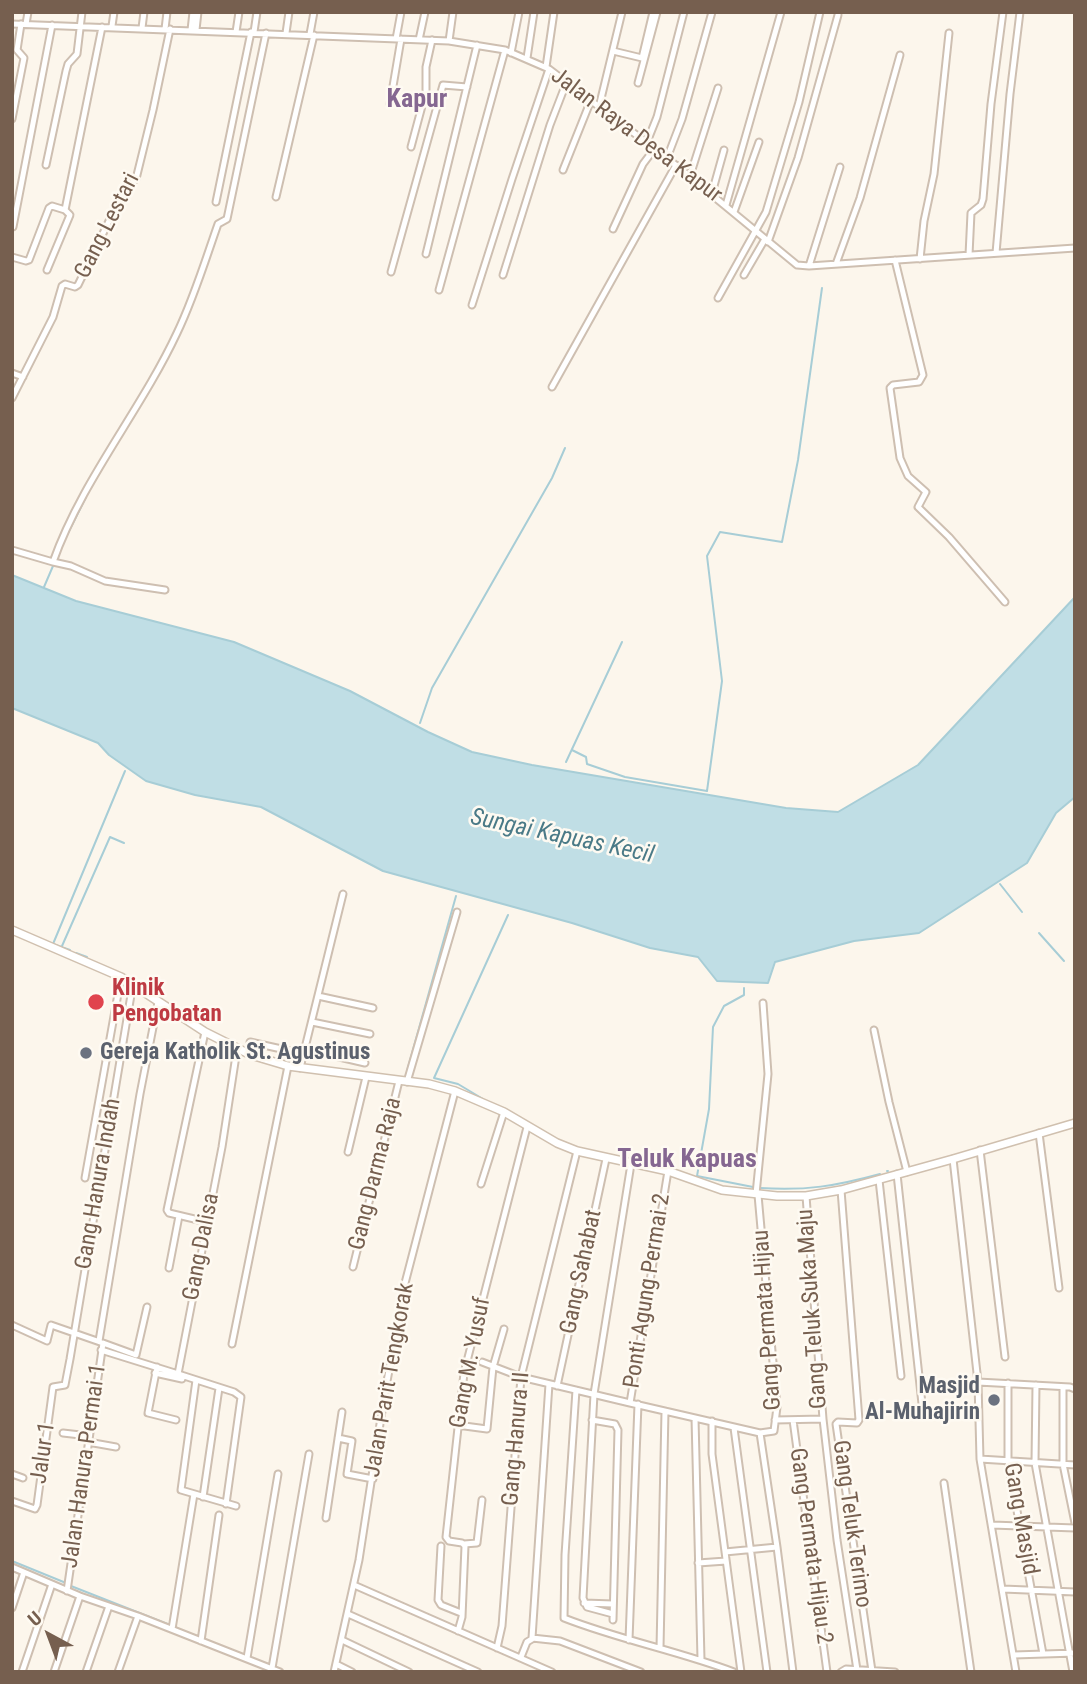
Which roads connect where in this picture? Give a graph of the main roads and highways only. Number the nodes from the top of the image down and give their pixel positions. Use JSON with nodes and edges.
{"nodes":[{"id":1,"x":12,"y":930,"type":"edge"},
{"id":2,"x":1075,"y":1122,"type":"edge"}],
"edges":[{"from":1,"to":2,"type":"main road"}]}
